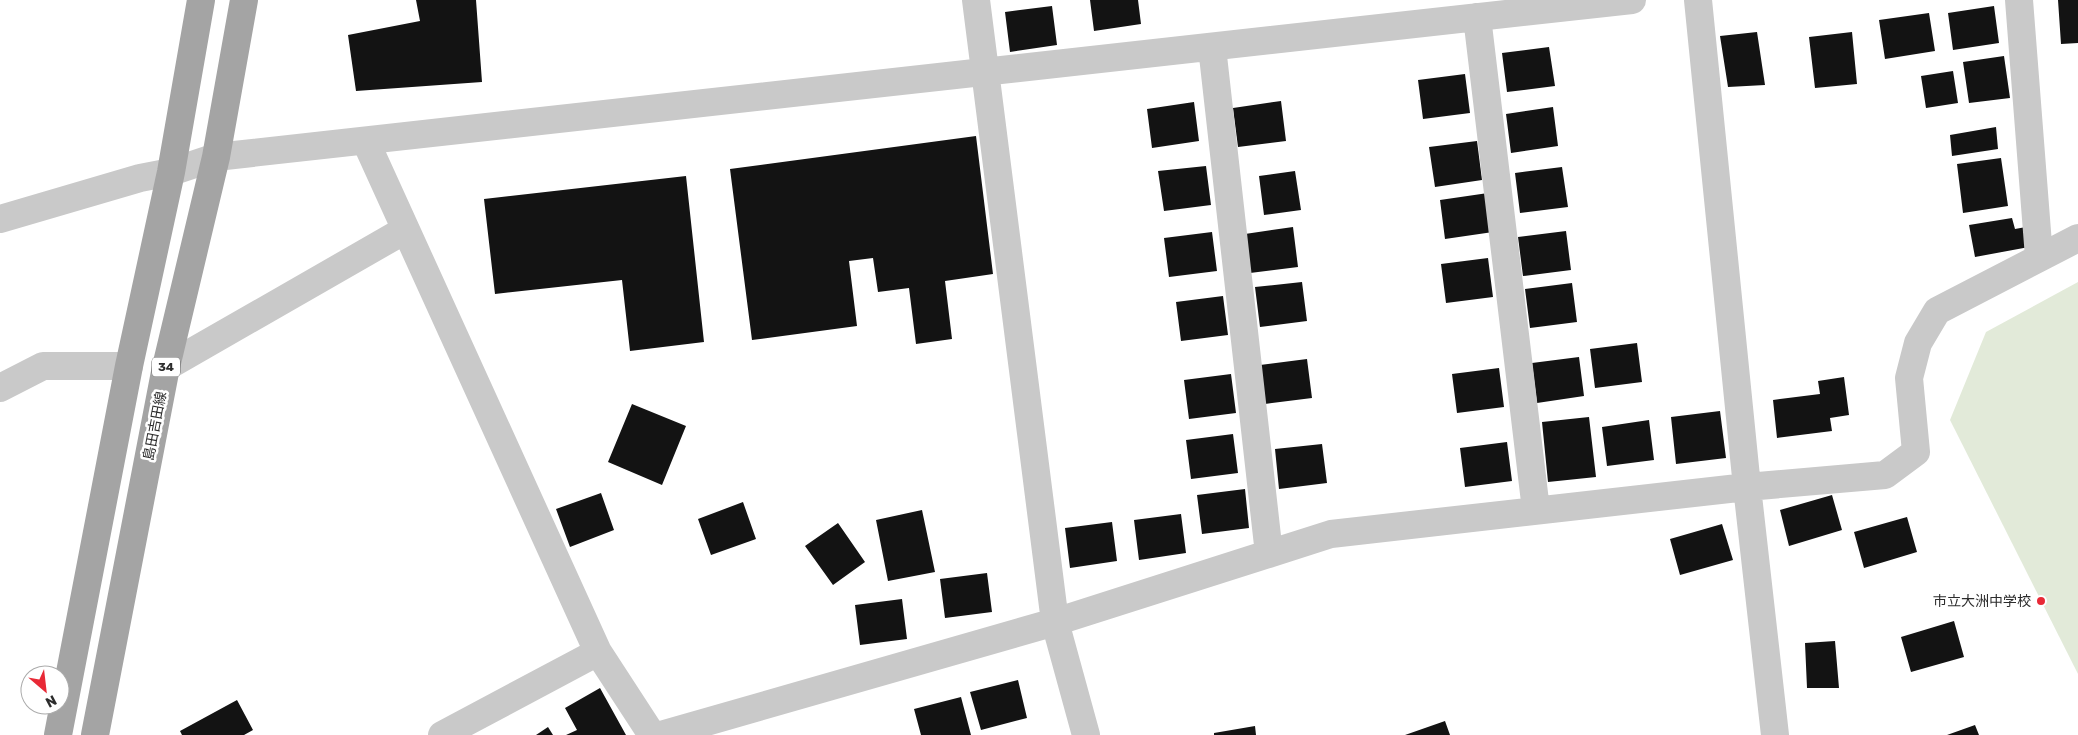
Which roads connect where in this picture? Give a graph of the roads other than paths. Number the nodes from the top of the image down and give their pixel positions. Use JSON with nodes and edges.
{"nodes":[{"id":1,"x":201,"y":0,"type":"edge"},
{"id":2,"x":244,"y":0,"type":"edge"},
{"id":3,"x":976,"y":0,"type":"edge"},
{"id":4,"x":1632,"y":0,"type":"edge"},
{"id":5,"x":1698,"y":0,"type":"edge"},
{"id":6,"x":2019,"y":0,"type":"edge"},
{"id":7,"x":1477,"y":17,"type":"junction"},
{"id":8,"x":1212,"y":47,"type":"junction"},
{"id":9,"x":985,"y":73,"type":"junction"},
{"id":10,"x":366,"y":142,"type":"junction"},
{"id":11,"x":216,"y":157,"type":"junction"},
{"id":12,"x":171,"y":172,"type":"junction"},
{"id":13,"x":0,"y":219,"type":"edge"},
{"id":14,"x":405,"y":230,"type":"junction"},
{"id":15,"x":2078,"y":238,"type":"edge"},
{"id":16,"x":2039,"y":257,"type":"junction"},
{"id":17,"x":129,"y":366,"type":"junction"},
{"id":18,"x":166,"y":367,"type":"junction"},
{"id":19,"x":0,"y":388,"type":"edge"},
{"id":20,"x":1747,"y":486,"type":"junction"},
{"id":21,"x":1536,"y":510,"type":"junction"},
{"id":22,"x":1269,"y":554,"type":"junction"},
{"id":23,"x":1055,"y":622,"type":"junction"},
{"id":24,"x":598,"y":652,"type":"junction"},
{"id":25,"x":58,"y":735,"type":"edge"},
{"id":26,"x":94,"y":735,"type":"edge"},
{"id":27,"x":442,"y":735,"type":"edge"},
{"id":28,"x":652,"y":735,"type":"edge"},
{"id":29,"x":661,"y":735,"type":"edge"},
{"id":30,"x":1086,"y":735,"type":"edge"},
{"id":31,"x":1775,"y":735,"type":"edge"}],
"edges":[{"from":1,"to":12,"type":"main road"},
{"from":2,"to":11,"type":"main road","name":"島田吉田線","number":"34"},
{"from":3,"to":9,"type":"street"},
{"from":4,"to":7,"type":"street"},
{"from":5,"to":20,"type":"street"},
{"from":6,"to":16,"type":"street"},
{"from":7,"to":8,"type":"street"},
{"from":7,"to":21,"type":"street"},
{"from":8,"to":9,"type":"street"},
{"from":8,"to":22,"type":"street"},
{"from":9,"to":10,"type":"street"},
{"from":9,"to":23,"type":"street"},
{"from":10,"to":11,"type":"street"},
{"from":10,"to":14,"type":"street"},
{"from":11,"to":12,"type":"street"},
{"from":11,"to":18,"type":"main road","name":"島田吉田線","number":"34"},
{"from":12,"to":13,"type":"street"},
{"from":12,"to":17,"type":"main road"},
{"from":14,"to":18,"type":"street"},
{"from":14,"to":24,"type":"street"},
{"from":15,"to":16,"type":"street"},
{"from":16,"to":20,"type":"street"},
{"from":17,"to":19,"type":"street"},
{"from":17,"to":25,"type":"main road"},
{"from":18,"to":26,"type":"main road","name":"島田吉田線","number":"34"},
{"from":20,"to":21,"type":"street"},
{"from":20,"to":31,"type":"street"},
{"from":21,"to":22,"type":"street"},
{"from":22,"to":23,"type":"street"},
{"from":23,"to":29,"type":"street"},
{"from":23,"to":30,"type":"street"},
{"from":24,"to":27,"type":"street"},
{"from":24,"to":28,"type":"street"}]}
